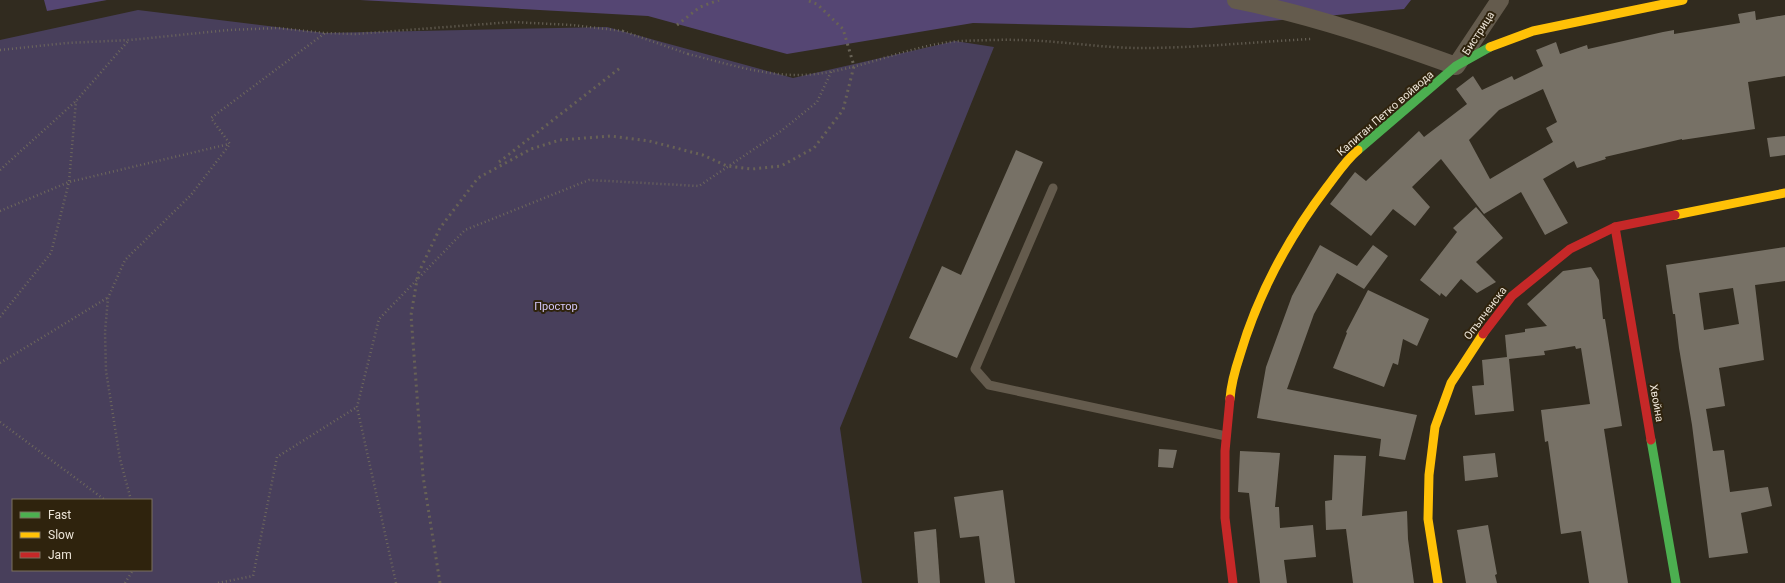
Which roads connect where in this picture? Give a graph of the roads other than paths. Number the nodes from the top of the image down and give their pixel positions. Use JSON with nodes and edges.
{"nodes":[{"id":1,"x":1236,"y":0,"type":"edge"},
{"id":2,"x":1500,"y":0,"type":"edge"},
{"id":3,"x":1683,"y":0,"type":"edge"},
{"id":4,"x":1456,"y":66,"type":"junction"},
{"id":5,"x":1053,"y":188,"type":"dead end"},
{"id":6,"x":1785,"y":193,"type":"edge"},
{"id":7,"x":1615,"y":226,"type":"junction"},
{"id":8,"x":1226,"y":436,"type":"junction"},
{"id":9,"x":1233,"y":583,"type":"edge"},
{"id":10,"x":1438,"y":583,"type":"edge"},
{"id":11,"x":1676,"y":583,"type":"edge"}],
"edges":[{"from":1,"to":4,"type":"street"},
{"from":2,"to":4,"type":"street","name":"Бистрица"},
{"from":3,"to":4,"type":"street","name":"Капитан Петко войвода"},
{"from":4,"to":8,"type":"street","name":"Капитан Петко войвода"},
{"from":5,"to":8,"type":"lane"},
{"from":6,"to":7,"type":"street","name":"Опълченска"},
{"from":7,"to":10,"type":"street","name":"Опълченска"},
{"from":7,"to":11,"type":"street","name":"Хвойна"},
{"from":8,"to":9,"type":"street","name":"Капитан Петко войвода"}]}
